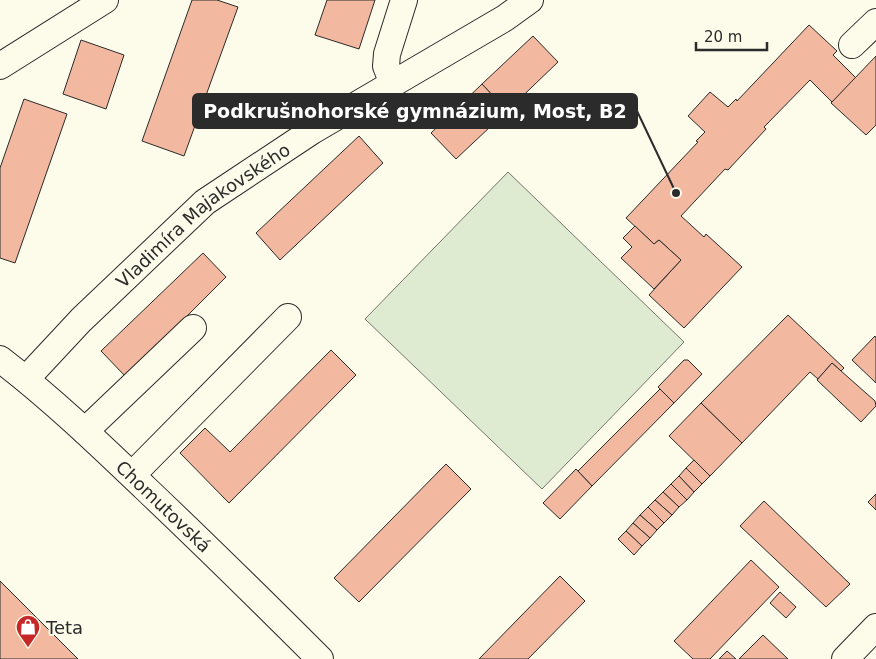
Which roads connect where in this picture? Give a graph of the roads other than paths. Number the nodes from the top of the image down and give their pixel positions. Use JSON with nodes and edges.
{"nodes":[{"id":1,"x":105,"y":0,"type":"edge"},
{"id":2,"x":404,"y":0,"type":"edge"},
{"id":3,"x":530,"y":0,"type":"edge"},
{"id":4,"x":500,"y":9,"type":"edge"},
{"id":5,"x":876,"y":22,"type":"edge"},
{"id":6,"x":852,"y":45,"type":"dead end"},
{"id":7,"x":0,"y":66,"type":"edge"},
{"id":8,"x":393,"y":84,"type":"junction"},
{"id":9,"x":288,"y":317,"type":"dead end"},
{"id":10,"x":193,"y":328,"type":"dead end"},
{"id":11,"x":0,"y":359,"type":"edge"},
{"id":12,"x":26,"y":379,"type":"junction"},
{"id":13,"x":85,"y":431,"type":"junction"},
{"id":14,"x":132,"y":475,"type":"junction"},
{"id":15,"x":876,"y":627,"type":"edge"},
{"id":16,"x":320,"y":659,"type":"edge"},
{"id":17,"x":845,"y":659,"type":"edge"}],
"edges":[{"from":1,"to":7,"type":"street"},
{"from":2,"to":8,"type":"street"},
{"from":3,"to":4,"type":"street","name":"Vladimíra Majakovského"},
{"from":4,"to":8,"type":"street","name":"Vladimíra Majakovského"},
{"from":5,"to":6,"type":"street"},
{"from":8,"to":12,"type":"street","name":"Vladimíra Majakovského"},
{"from":9,"to":14,"type":"street"},
{"from":10,"to":13,"type":"street"},
{"from":11,"to":12,"type":"street","name":"Chomutovská"},
{"from":12,"to":13,"type":"street","name":"Chomutovská"},
{"from":13,"to":14,"type":"street","name":"Chomutovská"},
{"from":14,"to":16,"type":"street","name":"Chomutovská"},
{"from":15,"to":17,"type":"street"}]}
